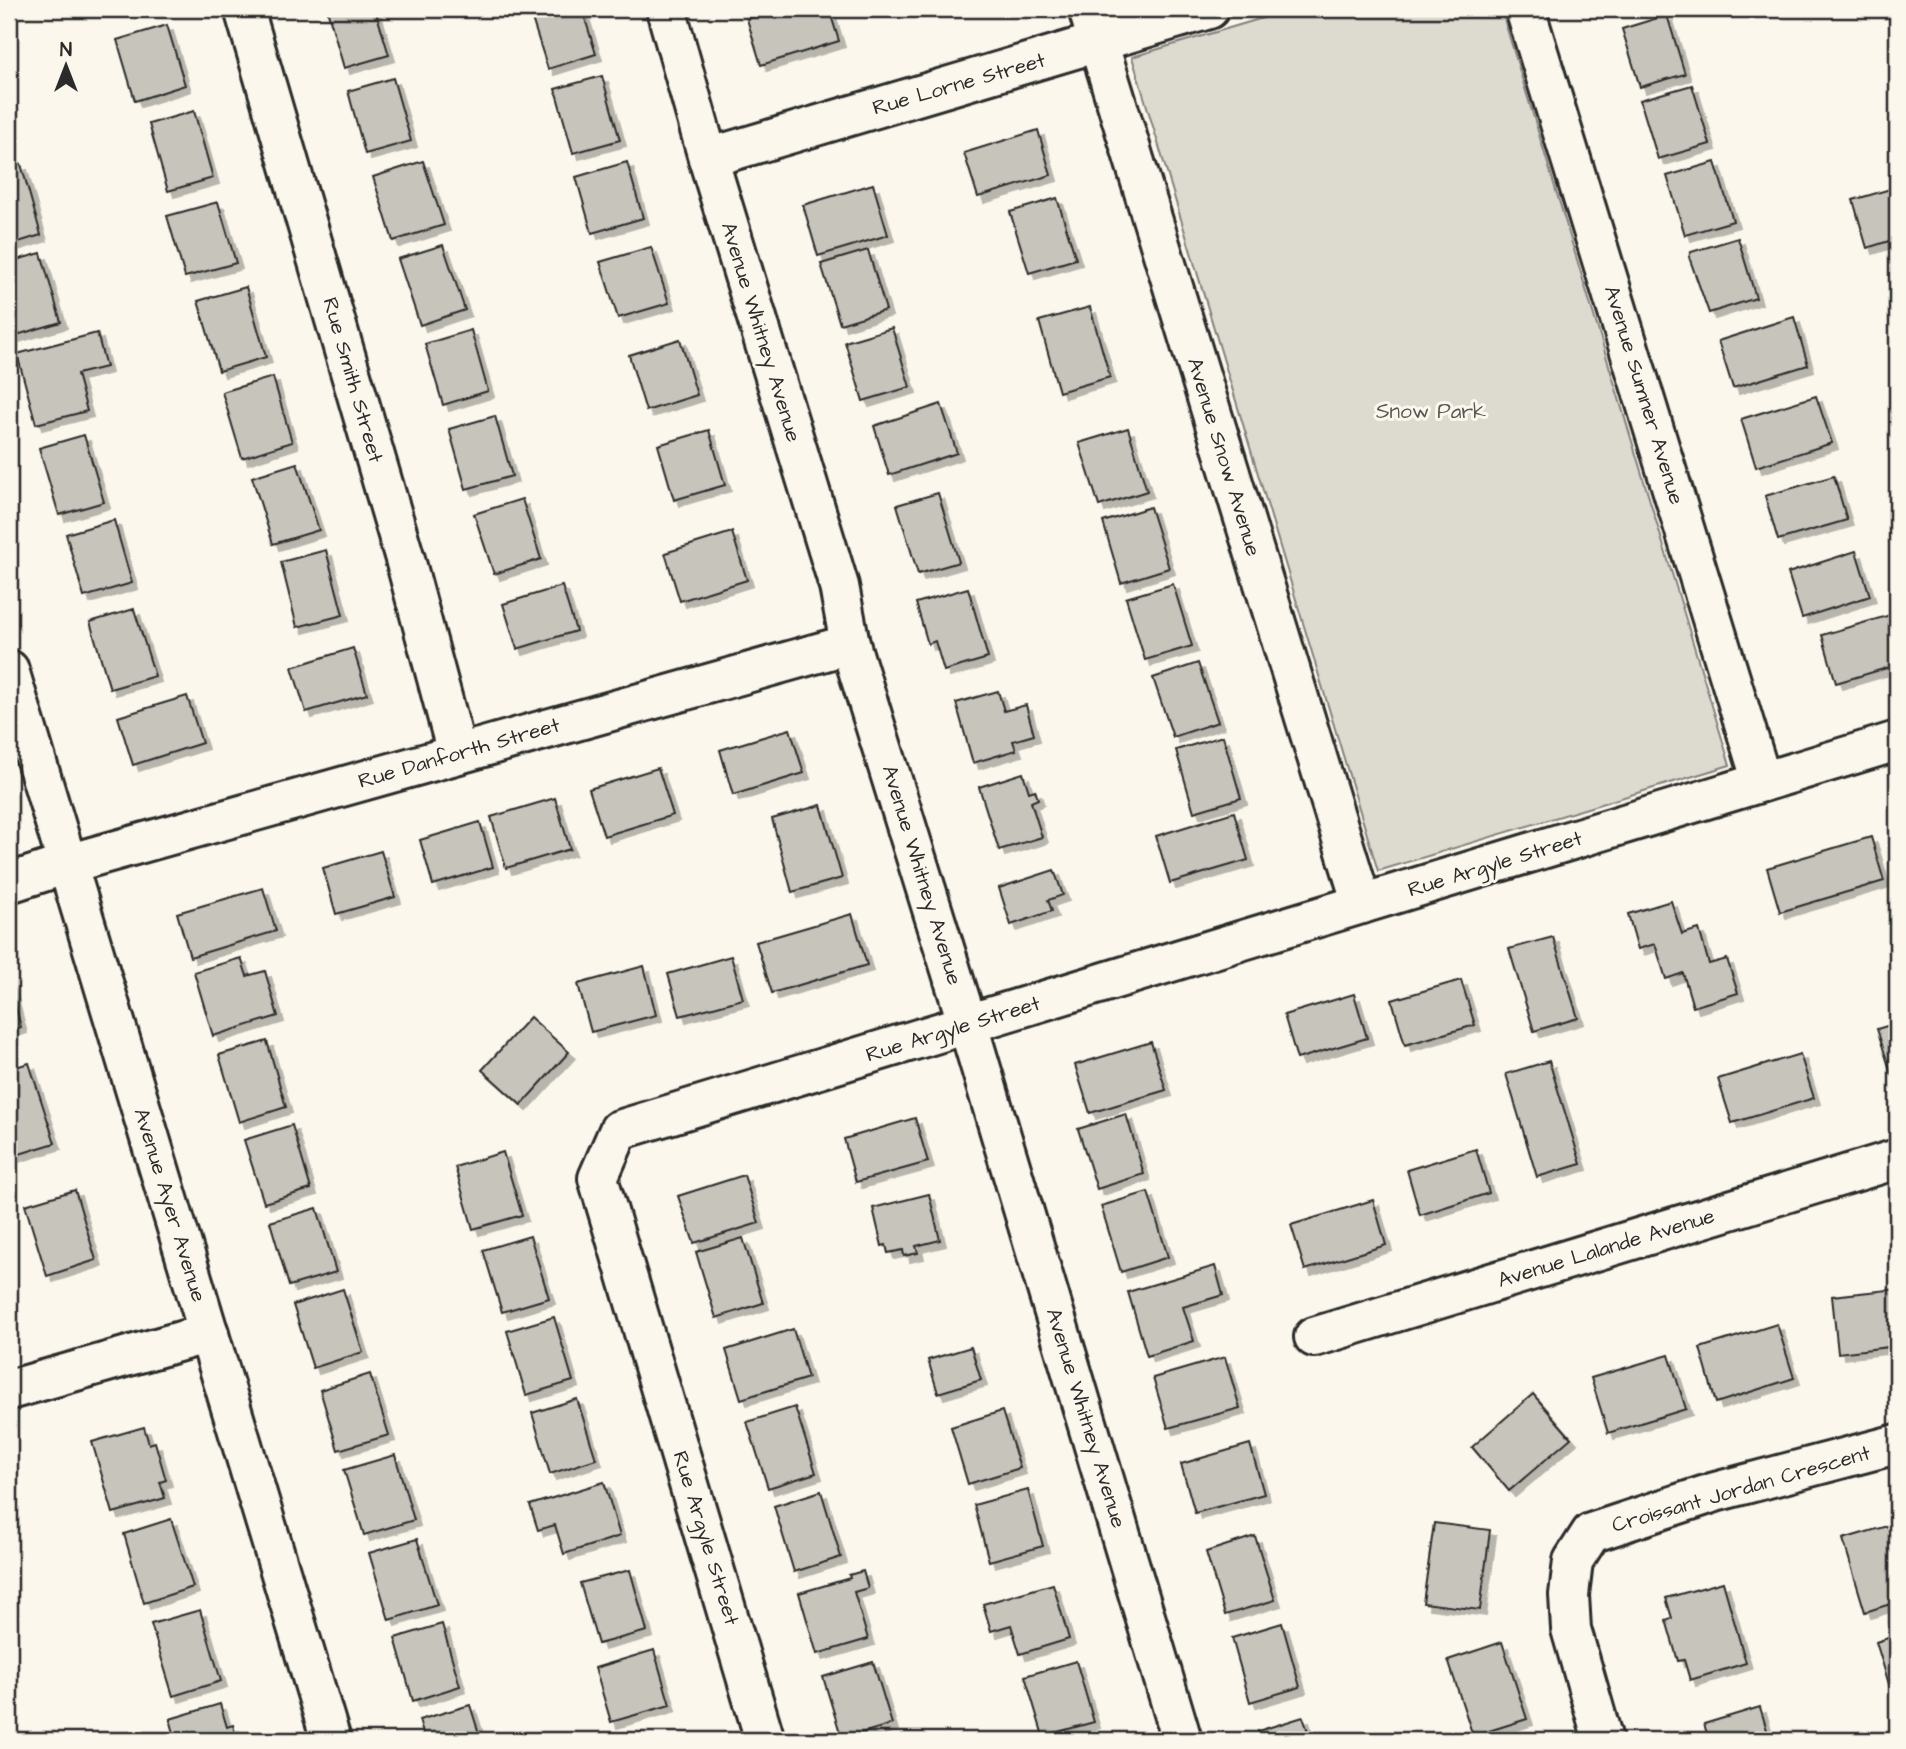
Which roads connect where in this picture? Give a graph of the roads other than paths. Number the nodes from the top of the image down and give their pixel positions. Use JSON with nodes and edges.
{"nodes":[{"id":1,"x":244,"y":9,"type":"edge"},
{"id":2,"x":666,"y":9,"type":"edge"},
{"id":3,"x":1209,"y":9,"type":"edge"},
{"id":4,"x":1525,"y":9,"type":"edge"},
{"id":5,"x":1093,"y":26,"type":"edge"},
{"id":6,"x":708,"y":158,"type":"junction"},
{"id":7,"x":850,"y":644,"type":"junction"},
{"id":8,"x":9,"y":670,"type":"edge"},
{"id":9,"x":1897,"y":741,"type":"edge"},
{"id":10,"x":457,"y":753,"type":"junction"},
{"id":11,"x":1762,"y":782,"type":"junction"},
{"id":12,"x":67,"y":864,"type":"junction"},
{"id":13,"x":9,"y":883,"type":"edge"},
{"id":14,"x":1362,"y":904,"type":"junction"},
{"id":15,"x":968,"y":1025,"type":"junction"},
{"id":16,"x":1897,"y":1159,"type":"edge"},
{"id":17,"x":209,"y":1333,"type":"junction"},
{"id":18,"x":1314,"y":1337,"type":"dead end"},
{"id":19,"x":9,"y":1390,"type":"edge"},
{"id":20,"x":1897,"y":1444,"type":"edge"},
{"id":21,"x":331,"y":1740,"type":"edge"},
{"id":22,"x":765,"y":1740,"type":"edge"},
{"id":23,"x":1182,"y":1740,"type":"edge"},
{"id":24,"x":1603,"y":1740,"type":"edge"}],
"edges":[{"from":1,"to":10,"type":"street","name":"Rue Smith Street"},
{"from":2,"to":6,"type":"street","name":"Avenue Whitney Avenue"},
{"from":3,"to":5,"type":"street","name":"Rue Lorne Street"},
{"from":4,"to":11,"type":"street","name":"Avenue Sumner Avenue"},
{"from":5,"to":6,"type":"street","name":"Rue Lorne Street"},
{"from":5,"to":14,"type":"street","name":"Avenue Snow Avenue"},
{"from":6,"to":7,"type":"street","name":"Avenue Whitney Avenue"},
{"from":7,"to":10,"type":"street","name":"Rue Danforth Street"},
{"from":7,"to":15,"type":"street","name":"Avenue Whitney Avenue"},
{"from":8,"to":12,"type":"street","name":"Avenue Ayer Avenue"},
{"from":9,"to":11,"type":"street","name":"Rue Argyle Street"},
{"from":10,"to":12,"type":"street","name":"Rue Danforth Street"},
{"from":11,"to":14,"type":"street","name":"Rue Argyle Street"},
{"from":12,"to":13,"type":"street","name":"Rue Danforth Street"},
{"from":12,"to":17,"type":"street","name":"Avenue Ayer Avenue"},
{"from":14,"to":15,"type":"street","name":"Rue Argyle Street"},
{"from":15,"to":22,"type":"street","name":"Rue Argyle Street"},
{"from":15,"to":23,"type":"street","name":"Avenue Whitney Avenue"},
{"from":16,"to":18,"type":"street","name":"Avenue Lalande Avenue"},
{"from":17,"to":19,"type":"street"},
{"from":17,"to":21,"type":"street","name":"Avenue Ayer Avenue"},
{"from":20,"to":24,"type":"street","name":"Croissant Jordan Crescent"}]}
